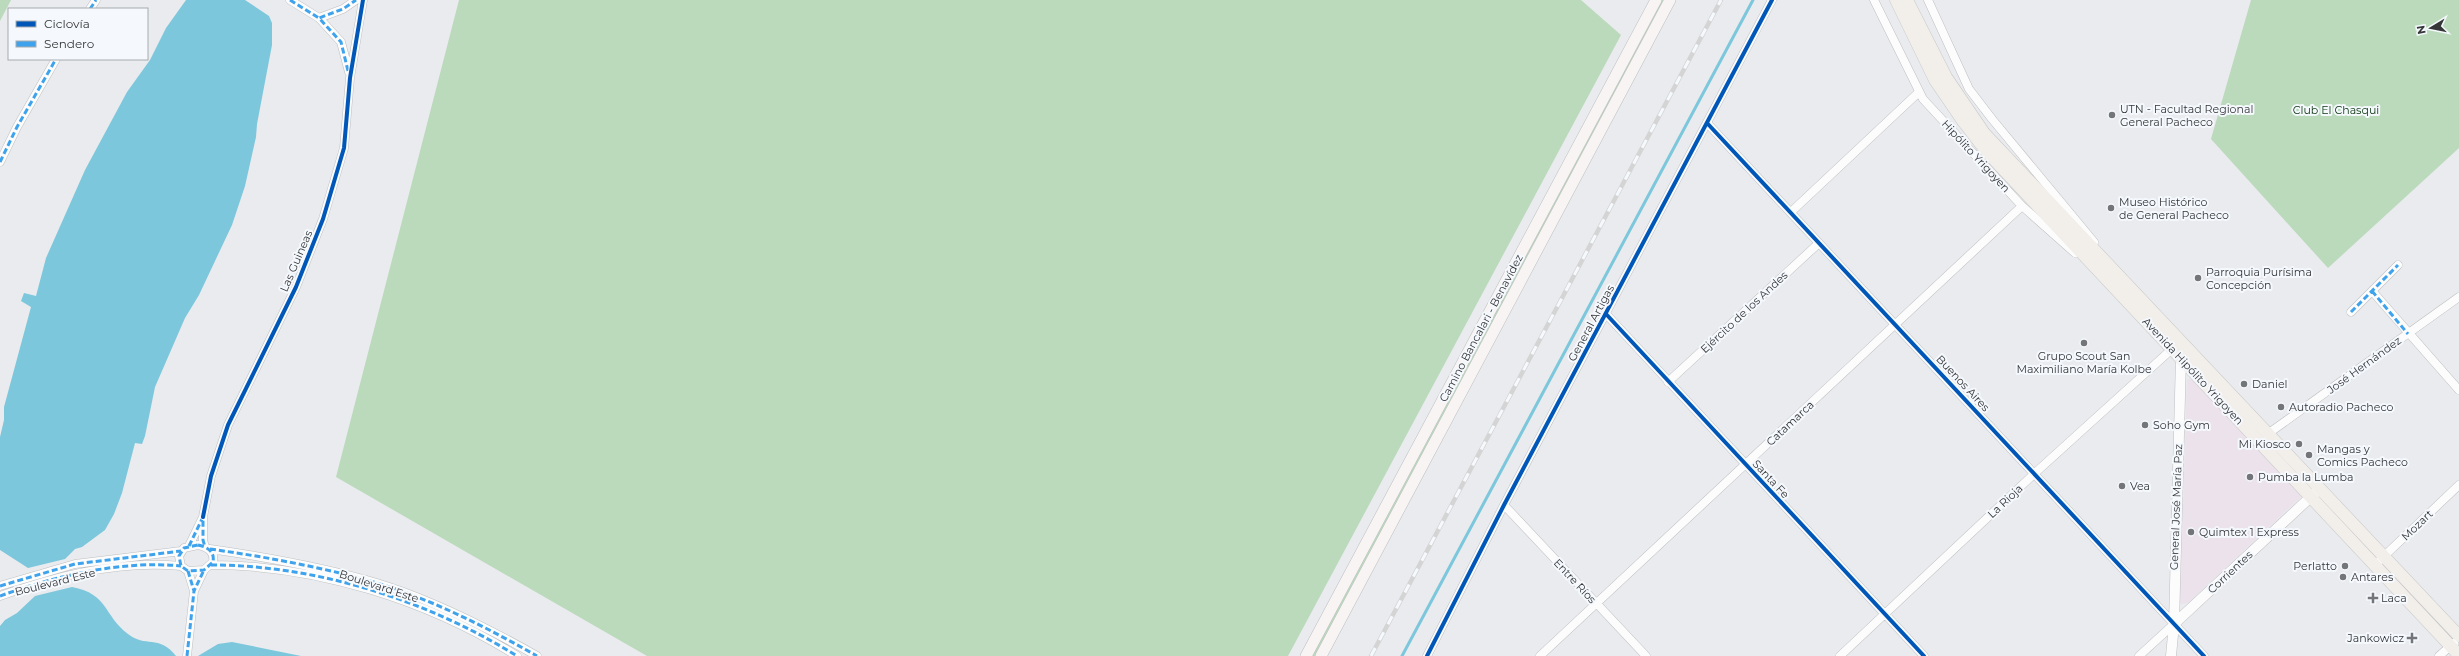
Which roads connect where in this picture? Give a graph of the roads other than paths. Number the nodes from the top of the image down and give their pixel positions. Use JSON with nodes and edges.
{"nodes":[{"id":1,"x":290,"y":0,"type":"edge"},
{"id":2,"x":356,"y":0,"type":"edge"},
{"id":3,"x":363,"y":0,"type":"edge"},
{"id":4,"x":1656,"y":0,"type":"edge"},
{"id":5,"x":1670,"y":0,"type":"edge"},
{"id":6,"x":1772,"y":0,"type":"edge"},
{"id":7,"x":1874,"y":0,"type":"edge"},
{"id":8,"x":1896,"y":0,"type":"edge"},
{"id":9,"x":1907,"y":0,"type":"edge"},
{"id":10,"x":1928,"y":0,"type":"edge"},
{"id":11,"x":319,"y":18,"type":"junction"},
{"id":12,"x":55,"y":60,"type":"edge"},
{"id":13,"x":350,"y":78,"type":"junction"},
{"id":14,"x":1940,"y":79,"type":"junction"},
{"id":15,"x":1918,"y":92,"type":"junction"},
{"id":16,"x":1707,"y":124,"type":"junction"},
{"id":17,"x":0,"y":162,"type":"edge"},
{"id":18,"x":2022,"y":206,"type":"junction"},
{"id":19,"x":1791,"y":212,"type":"junction"},
{"id":20,"x":1819,"y":243,"type":"junction"},
{"id":21,"x":2398,"y":265,"type":"dead end"},
{"id":22,"x":2122,"y":276,"type":"junction"},
{"id":23,"x":2112,"y":286,"type":"junction"},
{"id":24,"x":2372,"y":292,"type":"junction"},
{"id":25,"x":2459,"y":297,"type":"edge"},
{"id":26,"x":2350,"y":312,"type":"dead end"},
{"id":27,"x":1606,"y":314,"type":"junction"},
{"id":28,"x":1895,"y":325,"type":"junction"},
{"id":29,"x":2408,"y":334,"type":"junction"},
{"id":30,"x":2172,"y":349,"type":"junction"},
{"id":31,"x":2181,"y":358,"type":"junction"},
{"id":32,"x":1668,"y":382,"type":"junction"},
{"id":33,"x":2459,"y":390,"type":"edge"},
{"id":34,"x":2269,"y":433,"type":"junction"},
{"id":35,"x":1745,"y":465,"type":"junction"},
{"id":36,"x":2035,"y":473,"type":"junction"},
{"id":37,"x":2459,"y":484,"type":"edge"},
{"id":38,"x":2320,"y":487,"type":"junction"},
{"id":39,"x":2310,"y":497,"type":"junction"},
{"id":40,"x":1504,"y":506,"type":"junction"},
{"id":41,"x":203,"y":517,"type":"junction"},
{"id":42,"x":189,"y":546,"type":"junction"},
{"id":43,"x":207,"y":548,"type":"junction"},
{"id":44,"x":181,"y":551,"type":"junction"},
{"id":45,"x":2384,"y":556,"type":"junction"},
{"id":46,"x":105,"y":559,"type":"junction"},
{"id":47,"x":2375,"y":566,"type":"junction"},
{"id":48,"x":207,"y":567,"type":"junction"},
{"id":49,"x":185,"y":568,"type":"junction"},
{"id":50,"x":107,"y":570,"type":"junction"},
{"id":51,"x":378,"y":583,"type":"junction"},
{"id":52,"x":0,"y":586,"type":"edge"},
{"id":53,"x":194,"y":591,"type":"junction"},
{"id":54,"x":376,"y":592,"type":"junction"},
{"id":55,"x":0,"y":596,"type":"edge"},
{"id":56,"x":1597,"y":604,"type":"junction"},
{"id":57,"x":1886,"y":614,"type":"junction"},
{"id":58,"x":2177,"y":624,"type":"junction"},
{"id":59,"x":2456,"y":640,"type":"edge"},
{"id":60,"x":516,"y":644,"type":"junction"},
{"id":61,"x":514,"y":654,"type":"edge"},
{"id":62,"x":187,"y":655,"type":"edge"},
{"id":63,"x":2459,"y":655,"type":"edge"},
{"id":64,"x":537,"y":656,"type":"edge"},
{"id":65,"x":1306,"y":656,"type":"edge"},
{"id":66,"x":1321,"y":656,"type":"edge"},
{"id":67,"x":1427,"y":656,"type":"edge"},
{"id":68,"x":1540,"y":656,"type":"edge"},
{"id":69,"x":1646,"y":656,"type":"edge"},
{"id":70,"x":1840,"y":656,"type":"edge"},
{"id":71,"x":1924,"y":656,"type":"edge"},
{"id":72,"x":2139,"y":656,"type":"edge"},
{"id":73,"x":2171,"y":656,"type":"edge"},
{"id":74,"x":2178,"y":656,"type":"edge"},
{"id":75,"x":2204,"y":656,"type":"edge"},
{"id":76,"x":2439,"y":656,"type":"edge"}],
"edges":[{"from":1,"to":11,"type":"street"},
{"from":2,"to":11,"type":"street"},
{"from":3,"to":13,"type":"street","name":"Las Guineas"},
{"from":4,"to":65,"type":"main road","name":"Camino Bancalari - Benavídez"},
{"from":5,"to":66,"type":"main road","name":"Camino Bancalari - Benavídez"},
{"from":6,"to":16,"type":"street","name":"General Artigas"},
{"from":7,"to":15,"type":"street","name":"Hipólito Yrigoyen"},
{"from":8,"to":14,"type":"main road"},
{"from":9,"to":14,"type":"main road"},
{"from":10,"to":22,"type":"street"},
{"from":11,"to":13,"type":"street"},
{"from":12,"to":17,"type":"street"},
{"from":13,"to":41,"type":"street","name":"Las Guineas"},
{"from":14,"to":22,"type":"main road","name":"Avenida Hipólito Yrigoyen"},
{"from":14,"to":23,"type":"main road","name":"Avenida Hipólito Yrigoyen"},
{"from":15,"to":18,"type":"street","name":"Hipólito Yrigoyen"},
{"from":15,"to":19,"type":"street"},
{"from":16,"to":19,"type":"street","name":"Buenos Aires"},
{"from":16,"to":27,"type":"street","name":"General Artigas"},
{"from":18,"to":23,"type":"street","name":"Hipólito Yrigoyen"},
{"from":18,"to":28,"type":"street","name":"Catamarca"},
{"from":19,"to":20,"type":"street","name":"Buenos Aires"},
{"from":20,"to":28,"type":"street","name":"Buenos Aires"},
{"from":20,"to":32,"type":"street","name":"Ejército de los Andes"},
{"from":21,"to":24,"type":"street"},
{"from":22,"to":34,"type":"main road","name":"Avenida Hipólito Yrigoyen"},
{"from":23,"to":30,"type":"main road","name":"Avenida Hipólito Yrigoyen"},
{"from":24,"to":26,"type":"street"},
{"from":24,"to":29,"type":"street"},
{"from":25,"to":29,"type":"street","name":"José Hernández"},
{"from":27,"to":32,"type":"street","name":"Santa Fe"},
{"from":27,"to":40,"type":"street","name":"General Artigas"},
{"from":28,"to":35,"type":"street","name":"Catamarca"},
{"from":28,"to":36,"type":"street","name":"Buenos Aires"},
{"from":29,"to":33,"type":"street"},
{"from":29,"to":34,"type":"street","name":"José Hernández"},
{"from":30,"to":31,"type":"main road","name":"Avenida Hipólito Yrigoyen"},
{"from":30,"to":36,"type":"street","name":"La Rioja"},
{"from":31,"to":39,"type":"main road","name":"Avenida Hipólito Yrigoyen"},
{"from":31,"to":58,"type":"street","name":"General José María Paz"},
{"from":32,"to":35,"type":"street","name":"Santa Fe"},
{"from":34,"to":38,"type":"main road","name":"Avenida Hipólito Yrigoyen"},
{"from":35,"to":56,"type":"street","name":"Catamarca"},
{"from":35,"to":57,"type":"street","name":"Santa Fe"},
{"from":36,"to":57,"type":"street","name":"La Rioja"},
{"from":36,"to":58,"type":"street","name":"Buenos Aires"},
{"from":37,"to":45,"type":"street","name":"Mozart"},
{"from":38,"to":39,"type":"street","name":"Corrientes"},
{"from":38,"to":45,"type":"main road","name":"Avenida Hipólito Yrigoyen"},
{"from":39,"to":47,"type":"main road","name":"Avenida Hipólito Yrigoyen"},
{"from":39,"to":58,"type":"street","name":"Corrientes"},
{"from":40,"to":56,"type":"street","name":"Entre Ríos"},
{"from":40,"to":67,"type":"street","name":"General Artigas"},
{"from":41,"to":42,"type":"street","name":"Las Guineas"},
{"from":41,"to":43,"type":"street","name":"Las Guineas"},
{"from":42,"to":43,"type":"street"},
{"from":42,"to":44,"type":"street"},
{"from":43,"to":48,"type":"street"},
{"from":43,"to":51,"type":"street","name":"Boulevard Este"},
{"from":44,"to":46,"type":"street","name":"Boulevard Este"},
{"from":44,"to":49,"type":"street"},
{"from":45,"to":47,"type":"street","name":"Mozart"},
{"from":45,"to":59,"type":"main road","name":"Avenida Hipólito Yrigoyen"},
{"from":46,"to":50,"type":"street"},
{"from":46,"to":52,"type":"street","name":"Boulevard Este"},
{"from":47,"to":59,"type":"main road","name":"Avenida Hipólito Yrigoyen"},
{"from":48,"to":49,"type":"street"},
{"from":48,"to":53,"type":"street"},
{"from":48,"to":54,"type":"street","name":"Boulevard Este"},
{"from":49,"to":50,"type":"street","name":"Boulevard Este"},
{"from":49,"to":53,"type":"street"},
{"from":50,"to":55,"type":"street","name":"Boulevard Este"},
{"from":51,"to":54,"type":"street"},
{"from":51,"to":60,"type":"street","name":"Boulevard Este"},
{"from":53,"to":62,"type":"street"},
{"from":54,"to":61,"type":"street","name":"Boulevard Este"},
{"from":56,"to":68,"type":"street","name":"Catamarca"},
{"from":56,"to":69,"type":"street","name":"Entre Ríos"},
{"from":57,"to":70,"type":"street","name":"La Rioja"},
{"from":57,"to":71,"type":"street","name":"Santa Fe"},
{"from":58,"to":72,"type":"street","name":"Corrientes"},
{"from":58,"to":73,"type":"street","name":"General José María Paz"},
{"from":58,"to":74,"type":"street","name":"General José María Paz"},
{"from":58,"to":75,"type":"street","name":"Buenos Aires"},
{"from":59,"to":63,"type":"main road","name":"Avenida Hipólito Yrigoyen"},
{"from":59,"to":76,"type":"street"},
{"from":60,"to":61,"type":"street"},
{"from":60,"to":64,"type":"street","name":"Boulevard Este"}]}
